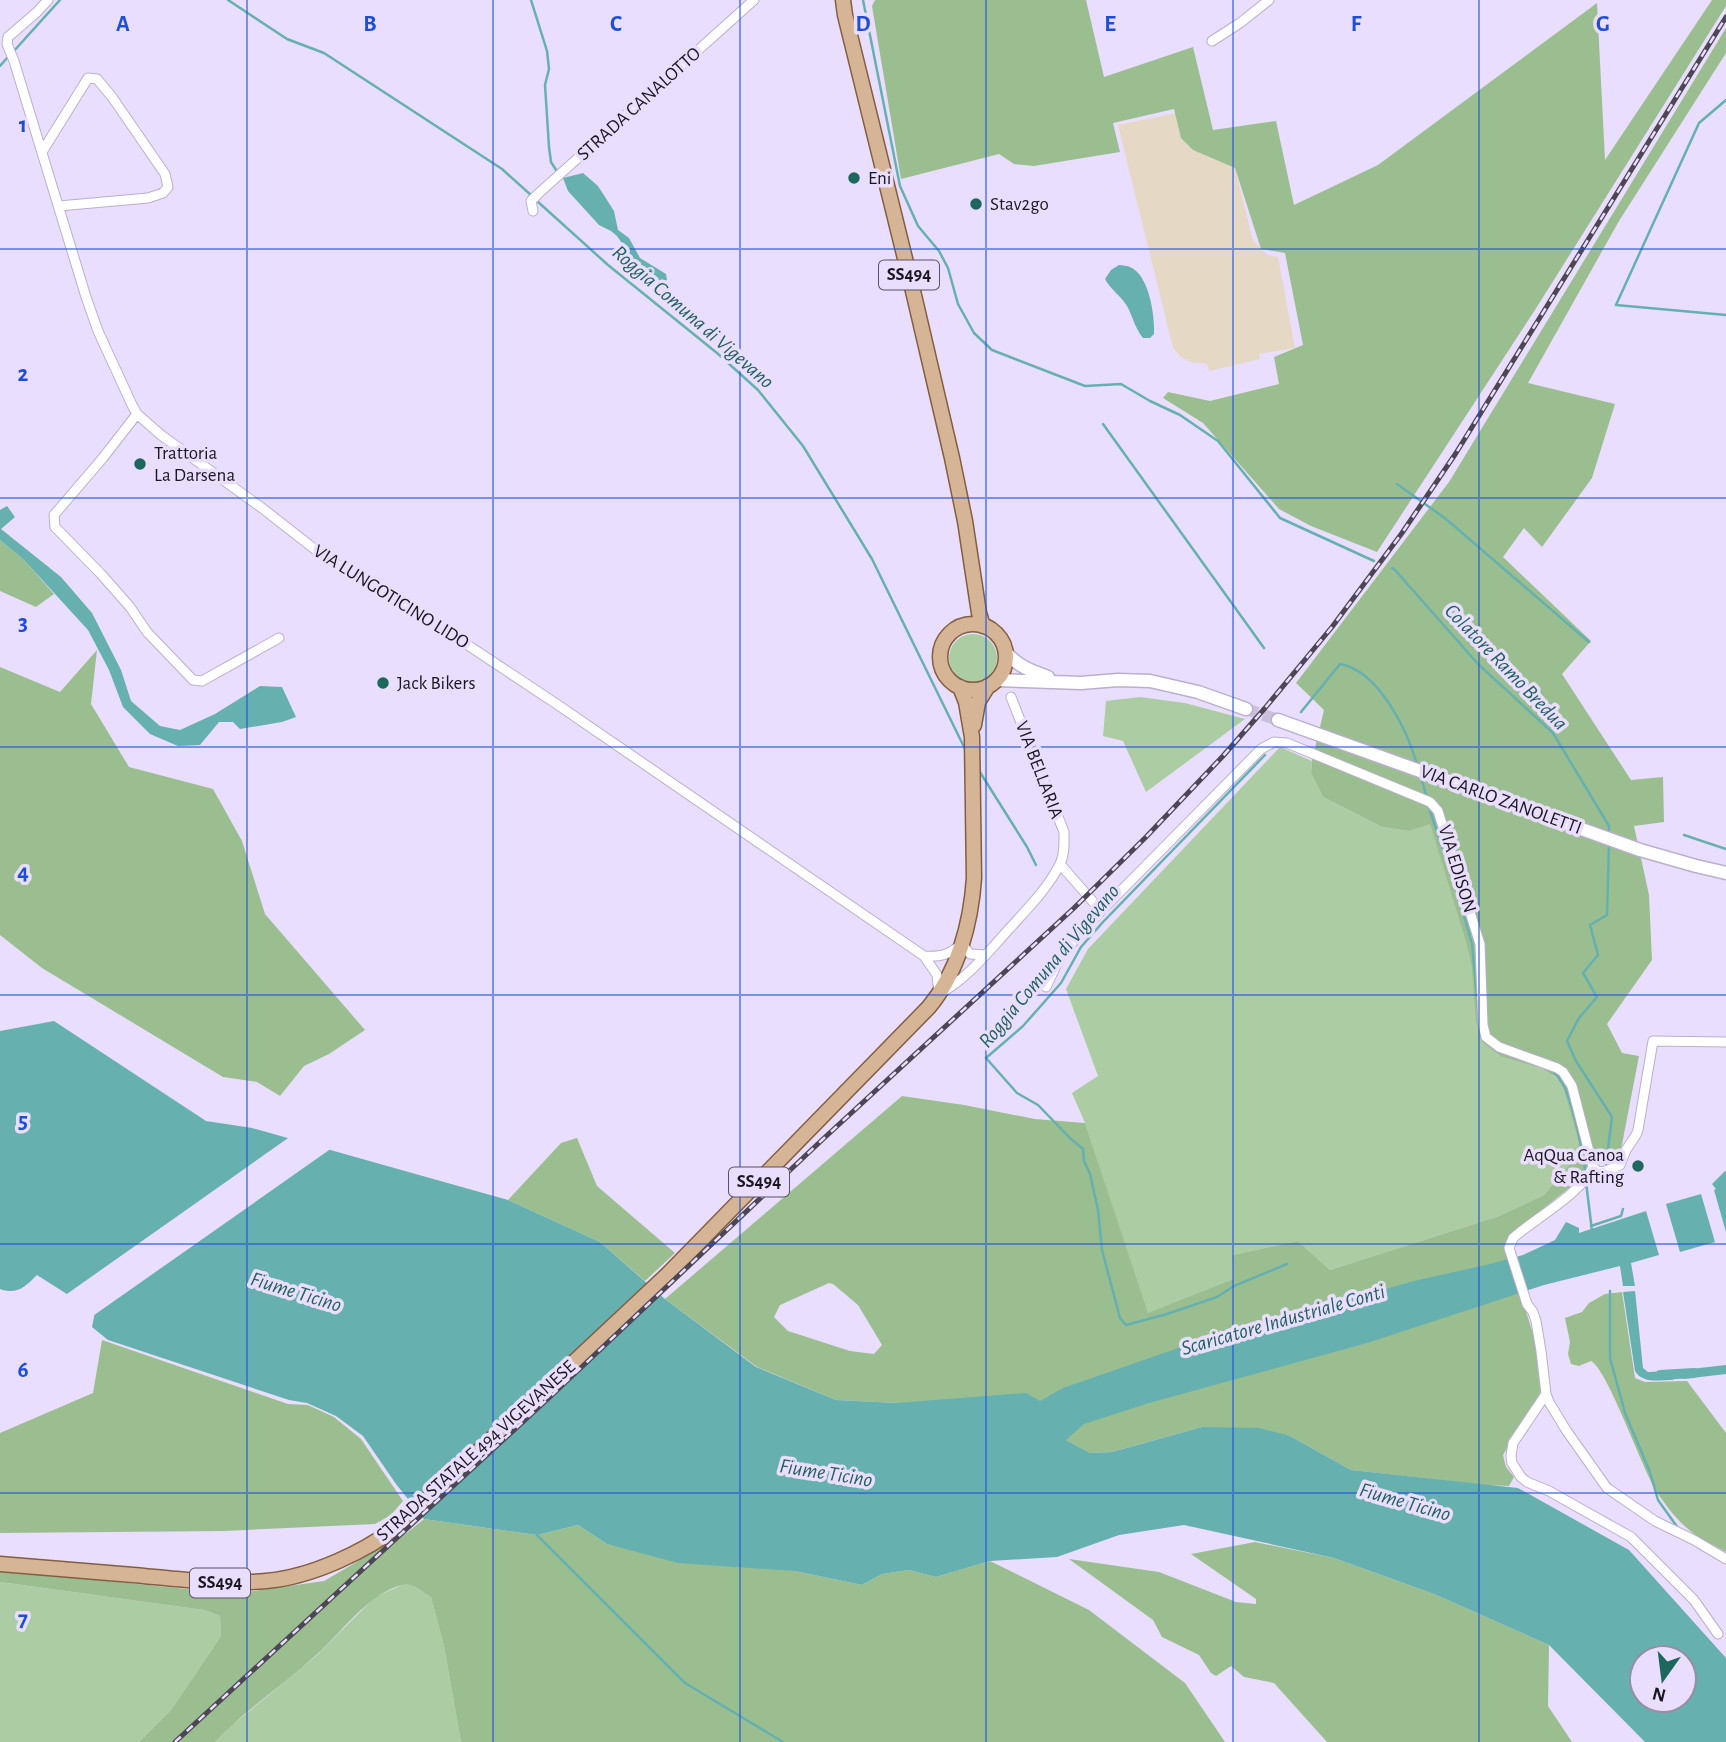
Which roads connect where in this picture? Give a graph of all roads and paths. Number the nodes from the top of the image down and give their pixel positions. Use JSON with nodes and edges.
{"nodes":[{"id":1,"x":48,"y":0,"type":"edge"},
{"id":2,"x":754,"y":0,"type":"edge"},
{"id":3,"x":843,"y":0,"type":"edge"},
{"id":4,"x":1269,"y":0,"type":"edge"},
{"id":5,"x":1212,"y":41,"type":"dead end"},
{"id":6,"x":42,"y":152,"type":"junction"},
{"id":7,"x":534,"y":203,"type":"dead end"},
{"id":8,"x":59,"y":206,"type":"junction"},
{"id":9,"x":137,"y":414,"type":"junction"},
{"id":10,"x":970,"y":551,"type":"junction"},
{"id":11,"x":983,"y":626,"type":"junction"},
{"id":12,"x":958,"y":628,"type":"junction"},
{"id":13,"x":279,"y":638,"type":"dead end"},
{"id":14,"x":1005,"y":651,"type":"junction"},
{"id":15,"x":1062,"y":682,"type":"junction"},
{"id":16,"x":992,"y":683,"type":"junction"},
{"id":17,"x":960,"y":687,"type":"junction"},
{"id":18,"x":1010,"y":697,"type":"dead end"},
{"id":19,"x":1246,"y":709,"type":"tunnel mouth"},
{"id":20,"x":1278,"y":720,"type":"tunnel mouth"},
{"id":21,"x":972,"y":737,"type":"junction"},
{"id":22,"x":1060,"y":864,"type":"junction"},
{"id":23,"x":1726,"y":873,"type":"edge"},
{"id":24,"x":1101,"y":911,"type":"junction"},
{"id":25,"x":960,"y":949,"type":"junction"},
{"id":26,"x":986,"y":955,"type":"junction"},
{"id":27,"x":924,"y":956,"type":"junction"},
{"id":28,"x":977,"y":965,"type":"junction"},
{"id":29,"x":1046,"y":987,"type":"dead end"},
{"id":30,"x":939,"y":994,"type":"junction"},
{"id":31,"x":1726,"y":1042,"type":"edge"},
{"id":32,"x":1588,"y":1175,"type":"junction"},
{"id":33,"x":1546,"y":1394,"type":"junction"},
{"id":34,"x":1726,"y":1559,"type":"edge"},
{"id":35,"x":0,"y":1564,"type":"edge"},
{"id":36,"x":1718,"y":1634,"type":"dead end"}],
"edges":[{"from":1,"to":6,"type":"street","name":"VIA LUNGOTICINO LIDO"},
{"from":2,"to":7,"type":"street","name":"STRADA CANALOTTO"},
{"from":3,"to":10,"type":"main road","number":"SS494"},
{"from":4,"to":5,"type":"street"},
{"from":6,"to":8,"type":"street","name":"VIA LUNGOTICINO LIDO"},
{"from":6,"to":8,"type":"street"},
{"from":8,"to":9,"type":"street","name":"VIA LUNGOTICINO LIDO"},
{"from":9,"to":13,"type":"street"},
{"from":9,"to":27,"type":"street","name":"VIA LUNGOTICINO LIDO"},
{"from":10,"to":11,"type":"main road","number":"SS494"},
{"from":10,"to":12,"type":"main road","number":"SS494"},
{"from":11,"to":12,"type":"main road"},
{"from":11,"to":14,"type":"main road","number":"SS494"},
{"from":12,"to":17,"type":"main road","number":"SS494"},
{"from":14,"to":15,"type":"main road"},
{"from":14,"to":16,"type":"main road","number":"SS494"},
{"from":15,"to":16,"type":"main road"},
{"from":15,"to":19,"type":"main road"},
{"from":16,"to":17,"type":"main road"},
{"from":16,"to":21,"type":"main road","number":"SS494"},
{"from":17,"to":21,"type":"main road","number":"SS494"},
{"from":18,"to":22,"type":"street","name":"VIA BELLARIA"},
{"from":20,"to":23,"type":"main road","name":"VIA CARLO ZANOLETTI"},
{"from":21,"to":25,"type":"main road","number":"SS494"},
{"from":22,"to":24,"type":"street"},
{"from":22,"to":26,"type":"street","name":"VIA BELLARIA"},
{"from":24,"to":29,"type":"street","name":"VIA EDISON"},
{"from":24,"to":32,"type":"street","name":"VIA EDISON"},
{"from":25,"to":26,"type":"street"},
{"from":25,"to":27,"type":"street"},
{"from":25,"to":28,"type":"street"},
{"from":25,"to":30,"type":"main road","number":"SS494"},
{"from":26,"to":28,"type":"street","name":"VIA BELLARIA"},
{"from":27,"to":30,"type":"street"},
{"from":28,"to":30,"type":"street","name":"VIA BELLARIA"},
{"from":30,"to":35,"type":"main road","name":"STRADA STATALE 494 VIGEVANESE","number":"SS494"},
{"from":31,"to":32,"type":"street"},
{"from":32,"to":33,"type":"street"},
{"from":33,"to":34,"type":"street"},
{"from":33,"to":36,"type":"street"}]}
